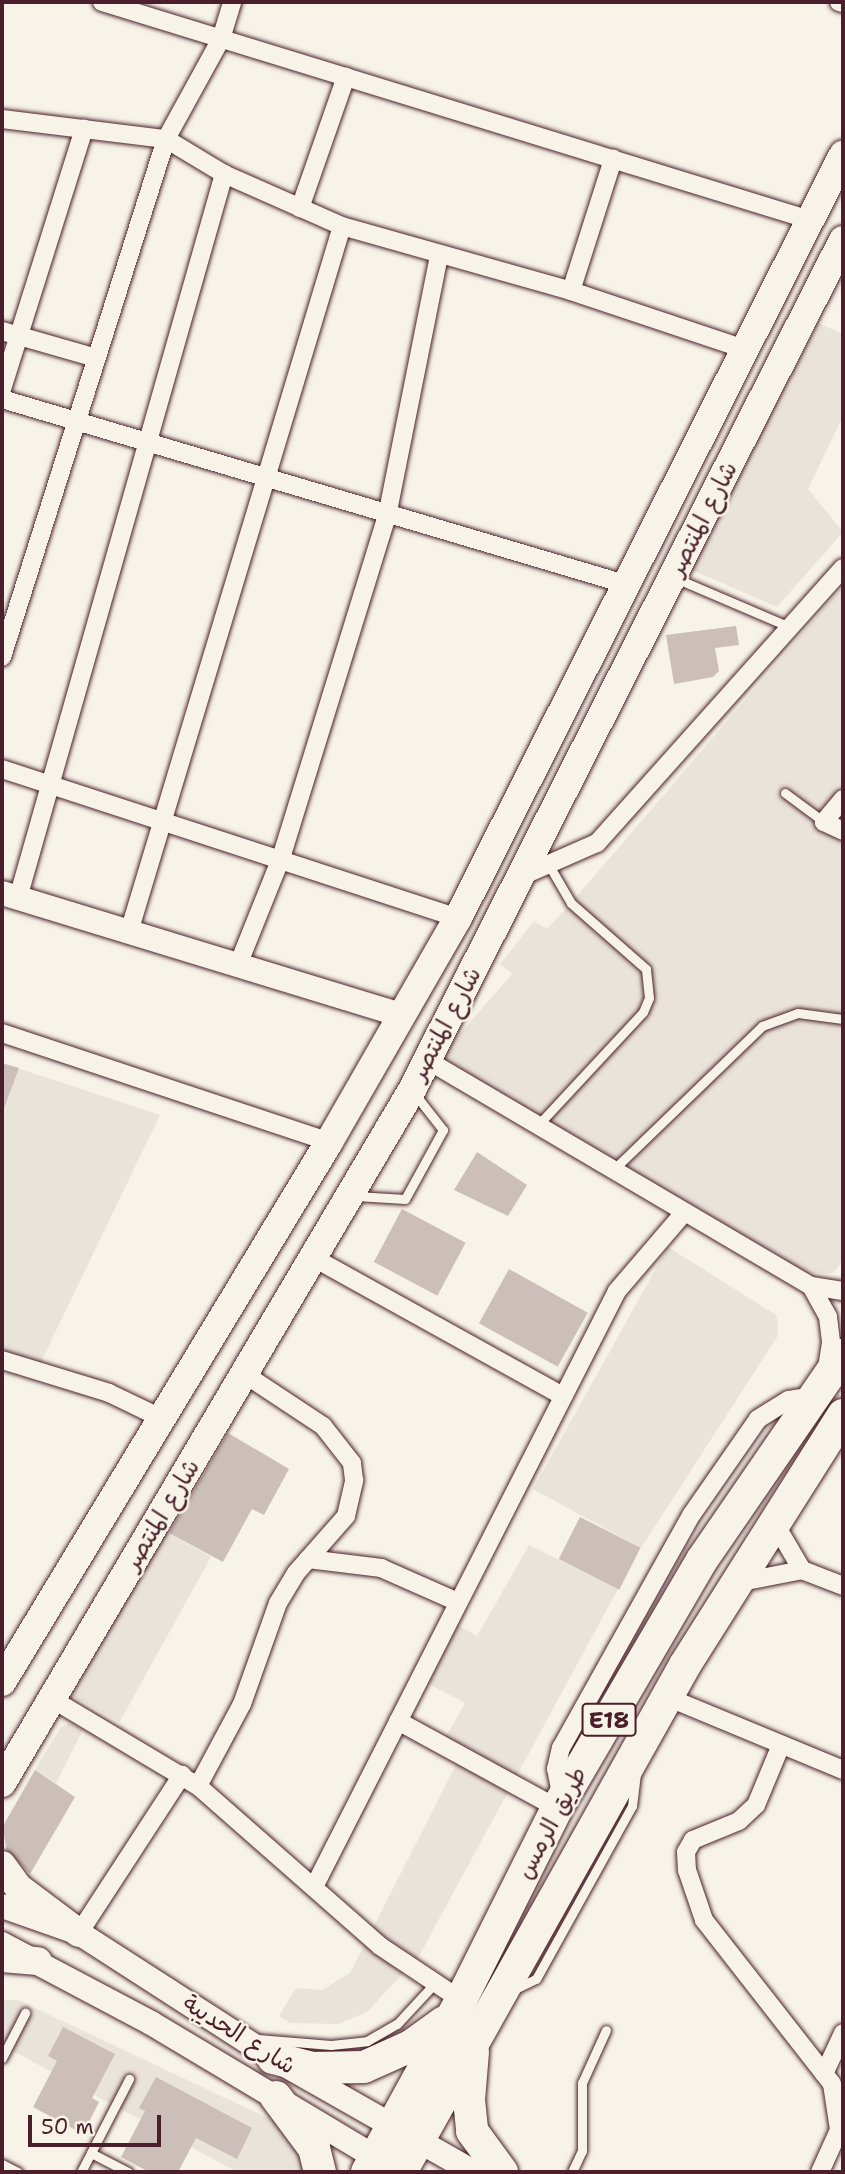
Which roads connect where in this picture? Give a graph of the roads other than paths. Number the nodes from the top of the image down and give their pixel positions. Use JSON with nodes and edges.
{"nodes":[{"id":1,"x":102,"y":2,"type":"edge"},
{"id":2,"x":232,"y":2,"type":"edge"},
{"id":3,"x":221,"y":39,"type":"junction"},
{"id":4,"x":346,"y":77,"type":"junction"},
{"id":5,"x":2,"y":119,"type":"edge"},
{"id":6,"x":84,"y":129,"type":"junction"},
{"id":7,"x":166,"y":139,"type":"junction"},
{"id":8,"x":843,"y":155,"type":"edge"},
{"id":9,"x":613,"y":159,"type":"junction"},
{"id":10,"x":224,"y":174,"type":"junction"},
{"id":11,"x":300,"y":208,"type":"junction"},
{"id":12,"x":810,"y":220,"type":"junction"},
{"id":13,"x":342,"y":226,"type":"junction"},
{"id":14,"x":843,"y":240,"type":"edge"},
{"id":15,"x":439,"y":255,"type":"junction"},
{"id":16,"x":571,"y":290,"type":"junction"},
{"id":17,"x":9,"y":333,"type":"edge"},
{"id":18,"x":744,"y":349,"type":"junction"},
{"id":19,"x":96,"y":358,"type":"junction"},
{"id":20,"x":2,"y":389,"type":"edge"},
{"id":21,"x":2,"y":399,"type":"edge"},
{"id":22,"x":76,"y":420,"type":"junction"},
{"id":23,"x":149,"y":439,"type":"junction"},
{"id":24,"x":266,"y":477,"type":"junction"},
{"id":25,"x":387,"y":516,"type":"junction"},
{"id":26,"x":843,"y":568,"type":"edge"},
{"id":27,"x":673,"y":578,"type":"junction"},
{"id":28,"x":625,"y":584,"type":"junction"},
{"id":29,"x":790,"y":627,"type":"junction"},
{"id":30,"x":2,"y":657,"type":"edge"},
{"id":31,"x":2,"y":769,"type":"edge"},
{"id":32,"x":50,"y":785,"type":"junction"},
{"id":33,"x":785,"y":793,"type":"dead end"},
{"id":34,"x":843,"y":799,"type":"edge"},
{"id":35,"x":824,"y":822,"type":"junction"},
{"id":36,"x":162,"y":823,"type":"junction"},
{"id":37,"x":843,"y":831,"type":"edge"},
{"id":38,"x":281,"y":858,"type":"junction"},
{"id":39,"x":537,"y":871,"type":"junction"},
{"id":40,"x":10,"y":895,"type":"edge"},
{"id":41,"x":458,"y":918,"type":"junction"},
{"id":42,"x":129,"y":932,"type":"junction"},
{"id":43,"x":238,"y":965,"type":"junction"},
{"id":44,"x":402,"y":1015,"type":"junction"},
{"id":45,"x":843,"y":1018,"type":"edge"},
{"id":46,"x":2,"y":1033,"type":"edge"},
{"id":47,"x":428,"y":1060,"type":"junction"},
{"id":48,"x":412,"y":1090,"type":"junction"},
{"id":49,"x":537,"y":1126,"type":"junction"},
{"id":50,"x":329,"y":1142,"type":"junction"},
{"id":51,"x":612,"y":1171,"type":"junction"},
{"id":52,"x":351,"y":1196,"type":"junction"},
{"id":53,"x":683,"y":1214,"type":"junction"},
{"id":54,"x":314,"y":1258,"type":"junction"},
{"id":55,"x":811,"y":1286,"type":"junction"},
{"id":56,"x":843,"y":1292,"type":"edge"},
{"id":57,"x":843,"y":1355,"type":"edge"},
{"id":58,"x":2,"y":1360,"type":"edge"},
{"id":59,"x":246,"y":1375,"type":"junction"},
{"id":60,"x":820,"y":1389,"type":"junction"},
{"id":61,"x":564,"y":1395,"type":"junction"},
{"id":62,"x":843,"y":1415,"type":"edge"},
{"id":63,"x":161,"y":1418,"type":"junction"},
{"id":64,"x":774,"y":1521,"type":"junction"},
{"id":65,"x":308,"y":1559,"type":"junction"},
{"id":66,"x":802,"y":1570,"type":"junction"},
{"id":67,"x":735,"y":1583,"type":"junction"},
{"id":68,"x":843,"y":1586,"type":"edge"},
{"id":69,"x":458,"y":1602,"type":"junction"},
{"id":70,"x":2,"y":1682,"type":"edge"},
{"id":71,"x":667,"y":1697,"type":"junction"},
{"id":72,"x":52,"y":1699,"type":"junction"},
{"id":73,"x":397,"y":1721,"type":"junction"},
{"id":74,"x":781,"y":1745,"type":"junction"},
{"id":75,"x":843,"y":1770,"type":"edge"},
{"id":76,"x":6,"y":1775,"type":"edge"},
{"id":77,"x":181,"y":1775,"type":"junction"},
{"id":78,"x":198,"y":1786,"type":"junction"},
{"id":79,"x":2,"y":1801,"type":"edge"},
{"id":80,"x":560,"y":1804,"type":"junction"},
{"id":81,"x":2,"y":1865,"type":"edge"},
{"id":82,"x":315,"y":1885,"type":"junction"},
{"id":83,"x":2,"y":1906,"type":"edge"},
{"id":84,"x":79,"y":1933,"type":"junction"},
{"id":85,"x":2,"y":1944,"type":"edge"},
{"id":86,"x":2,"y":1958,"type":"edge"},
{"id":87,"x":38,"y":1961,"type":"junction"},
{"id":88,"x":435,"y":1983,"type":"junction"},
{"id":89,"x":456,"y":2009,"type":"junction"},
{"id":90,"x":25,"y":2013,"type":"dead end"},
{"id":91,"x":606,"y":2030,"type":"dead end"},
{"id":92,"x":843,"y":2033,"type":"edge"},
{"id":93,"x":240,"y":2037,"type":"junction"},
{"id":94,"x":474,"y":2042,"type":"junction"},
{"id":95,"x":2,"y":2057,"type":"edge"},
{"id":96,"x":273,"y":2058,"type":"junction"},
{"id":97,"x":824,"y":2074,"type":"junction"},
{"id":98,"x":129,"y":2079,"type":"dead end"},
{"id":99,"x":276,"y":2097,"type":"junction"},
{"id":100,"x":405,"y":2133,"type":"junction"},
{"id":101,"x":91,"y":2153,"type":"junction"},
{"id":102,"x":2,"y":2164,"type":"edge"},
{"id":103,"x":389,"y":2169,"type":"edge"},
{"id":104,"x":18,"y":2172,"type":"edge"},
{"id":105,"x":81,"y":2172,"type":"edge"},
{"id":106,"x":128,"y":2172,"type":"edge"},
{"id":107,"x":320,"y":2172,"type":"edge"},
{"id":108,"x":474,"y":2172,"type":"edge"},
{"id":109,"x":502,"y":2172,"type":"edge"},
{"id":110,"x":572,"y":2172,"type":"edge"},
{"id":111,"x":820,"y":2172,"type":"edge"}],
"edges":[{"from":1,"to":3,"type":"street"},
{"from":2,"to":3,"type":"street"},
{"from":3,"to":4,"type":"street"},
{"from":3,"to":7,"type":"street"},
{"from":4,"to":9,"type":"street"},
{"from":4,"to":11,"type":"street"},
{"from":5,"to":6,"type":"street"},
{"from":6,"to":7,"type":"street"},
{"from":6,"to":17,"type":"street"},
{"from":7,"to":10,"type":"street"},
{"from":7,"to":19,"type":"street"},
{"from":8,"to":12,"type":"main road","name":"شارع المنتصر"},
{"from":9,"to":12,"type":"street"},
{"from":9,"to":16,"type":"street"},
{"from":10,"to":11,"type":"street"},
{"from":10,"to":23,"type":"street"},
{"from":11,"to":13,"type":"street"},
{"from":12,"to":18,"type":"main road","name":"شارع المنتصر"},
{"from":13,"to":15,"type":"street"},
{"from":13,"to":24,"type":"street"},
{"from":14,"to":27,"type":"main road","name":"شارع المنتصر"},
{"from":15,"to":16,"type":"street"},
{"from":15,"to":25,"type":"street"},
{"from":16,"to":18,"type":"street"},
{"from":17,"to":19,"type":"street"},
{"from":17,"to":20,"type":"street"},
{"from":18,"to":28,"type":"main road","name":"شارع المنتصر"},
{"from":19,"to":22,"type":"street"},
{"from":21,"to":22,"type":"street"},
{"from":22,"to":23,"type":"street"},
{"from":22,"to":30,"type":"street"},
{"from":23,"to":24,"type":"street"},
{"from":23,"to":32,"type":"street"},
{"from":24,"to":25,"type":"street"},
{"from":24,"to":36,"type":"street"},
{"from":25,"to":28,"type":"street"},
{"from":25,"to":38,"type":"street"},
{"from":26,"to":29,"type":"street"},
{"from":27,"to":29,"type":"lane"},
{"from":27,"to":39,"type":"main road","name":"شارع المنتصر"},
{"from":28,"to":41,"type":"main road","name":"شارع المنتصر"},
{"from":29,"to":39,"type":"street"},
{"from":31,"to":32,"type":"street"},
{"from":32,"to":36,"type":"street"},
{"from":32,"to":40,"type":"street"},
{"from":33,"to":35,"type":"lane"},
{"from":34,"to":35,"type":"street"},
{"from":35,"to":37,"type":"street"},
{"from":36,"to":38,"type":"street"},
{"from":36,"to":42,"type":"street"},
{"from":38,"to":41,"type":"street"},
{"from":38,"to":43,"type":"street"},
{"from":39,"to":47,"type":"main road","name":"شارع المنتصر"},
{"from":39,"to":49,"type":"lane"},
{"from":40,"to":42,"type":"main road"},
{"from":41,"to":44,"type":"main road","name":"شارع المنتصر"},
{"from":42,"to":43,"type":"main road"},
{"from":43,"to":44,"type":"main road"},
{"from":44,"to":50,"type":"main road","name":"شارع المنتصر"},
{"from":45,"to":51,"type":"lane"},
{"from":46,"to":50,"type":"street"},
{"from":47,"to":48,"type":"main road","name":"شارع المنتصر"},
{"from":47,"to":49,"type":"street"},
{"from":48,"to":52,"type":"main road","name":"شارع المنتصر"},
{"from":48,"to":52,"type":"lane"},
{"from":49,"to":51,"type":"street"},
{"from":50,"to":63,"type":"main road","name":"شارع المنتصر"},
{"from":51,"to":53,"type":"street"},
{"from":52,"to":54,"type":"main road","name":"شارع المنتصر"},
{"from":53,"to":55,"type":"street"},
{"from":53,"to":61,"type":"street"},
{"from":54,"to":59,"type":"main road","name":"شارع المنتصر"},
{"from":54,"to":61,"type":"street"},
{"from":55,"to":56,"type":"street"},
{"from":55,"to":60,"type":"street"},
{"from":57,"to":60,"type":"highway","name":"طريق الرمس","number":"E18"},
{"from":58,"to":63,"type":"street"},
{"from":59,"to":65,"type":"street"},
{"from":59,"to":72,"type":"main road","name":"شارع المنتصر"},
{"from":60,"to":80,"type":"highway","name":"طريق الرمس","number":"E18"},
{"from":61,"to":69,"type":"street"},
{"from":62,"to":64,"type":"highway","name":"طريق الرمس","number":"E18"},
{"from":63,"to":70,"type":"main road","name":"شارع المنتصر"},
{"from":64,"to":66,"type":"street"},
{"from":64,"to":67,"type":"highway","name":"طريق الرمس","number":"E18"},
{"from":65,"to":69,"type":"street"},
{"from":65,"to":78,"type":"street"},
{"from":66,"to":67,"type":"street"},
{"from":66,"to":68,"type":"street"},
{"from":67,"to":71,"type":"highway","name":"طريق الرمس","number":"E18"},
{"from":69,"to":73,"type":"street"},
{"from":71,"to":74,"type":"street"},
{"from":71,"to":94,"type":"highway","name":"طريق الرمس","number":"E18"},
{"from":72,"to":76,"type":"main road","name":"شارع المنتصر"},
{"from":72,"to":77,"type":"street"},
{"from":73,"to":80,"type":"street"},
{"from":73,"to":82,"type":"street"},
{"from":74,"to":75,"type":"street"},
{"from":74,"to":97,"type":"street"},
{"from":76,"to":79,"type":"main road","name":"شارع المنتصر"},
{"from":77,"to":78,"type":"street"},
{"from":77,"to":84,"type":"street"},
{"from":78,"to":82,"type":"street"},
{"from":80,"to":89,"type":"highway","name":"طريق الرمس","number":"E18"},
{"from":81,"to":84,"type":"main road"},
{"from":82,"to":88,"type":"street"},
{"from":83,"to":84,"type":"main road","name":"شارع الحديبة"},
{"from":84,"to":93,"type":"main road","name":"شارع الحديبة"},
{"from":85,"to":87,"type":"main road","name":"شارع الحديبة"},
{"from":86,"to":87,"type":"main road"},
{"from":87,"to":99,"type":"main road","name":"شارع الحديبة"},
{"from":88,"to":89,"type":"street"},
{"from":88,"to":93,"type":"lane"},
{"from":89,"to":96,"type":"highway"},
{"from":89,"to":100,"type":"highway","name":"طريق الرمس","number":"E18"},
{"from":90,"to":95,"type":"lane"},
{"from":91,"to":110,"type":"lane"},
{"from":92,"to":97,"type":"street"},
{"from":93,"to":96,"type":"main road","name":"شارع الحديبة"},
{"from":94,"to":100,"type":"highway","name":"طريق الرمس","number":"E18"},
{"from":94,"to":109,"type":"highway"},
{"from":96,"to":100,"type":"main road","name":"شارع الحديبة"},
{"from":97,"to":111,"type":"street"},
{"from":98,"to":101,"type":"lane"},
{"from":99,"to":103,"type":"main road","name":"شارع الحديبة"},
{"from":99,"to":107,"type":"highway"},
{"from":100,"to":103,"type":"highway","number":"E18"},
{"from":100,"to":108,"type":"main road","name":"شارع الحديبة"},
{"from":101,"to":105,"type":"lane"},
{"from":101,"to":106,"type":"lane"},
{"from":102,"to":104,"type":"lane"}]}
